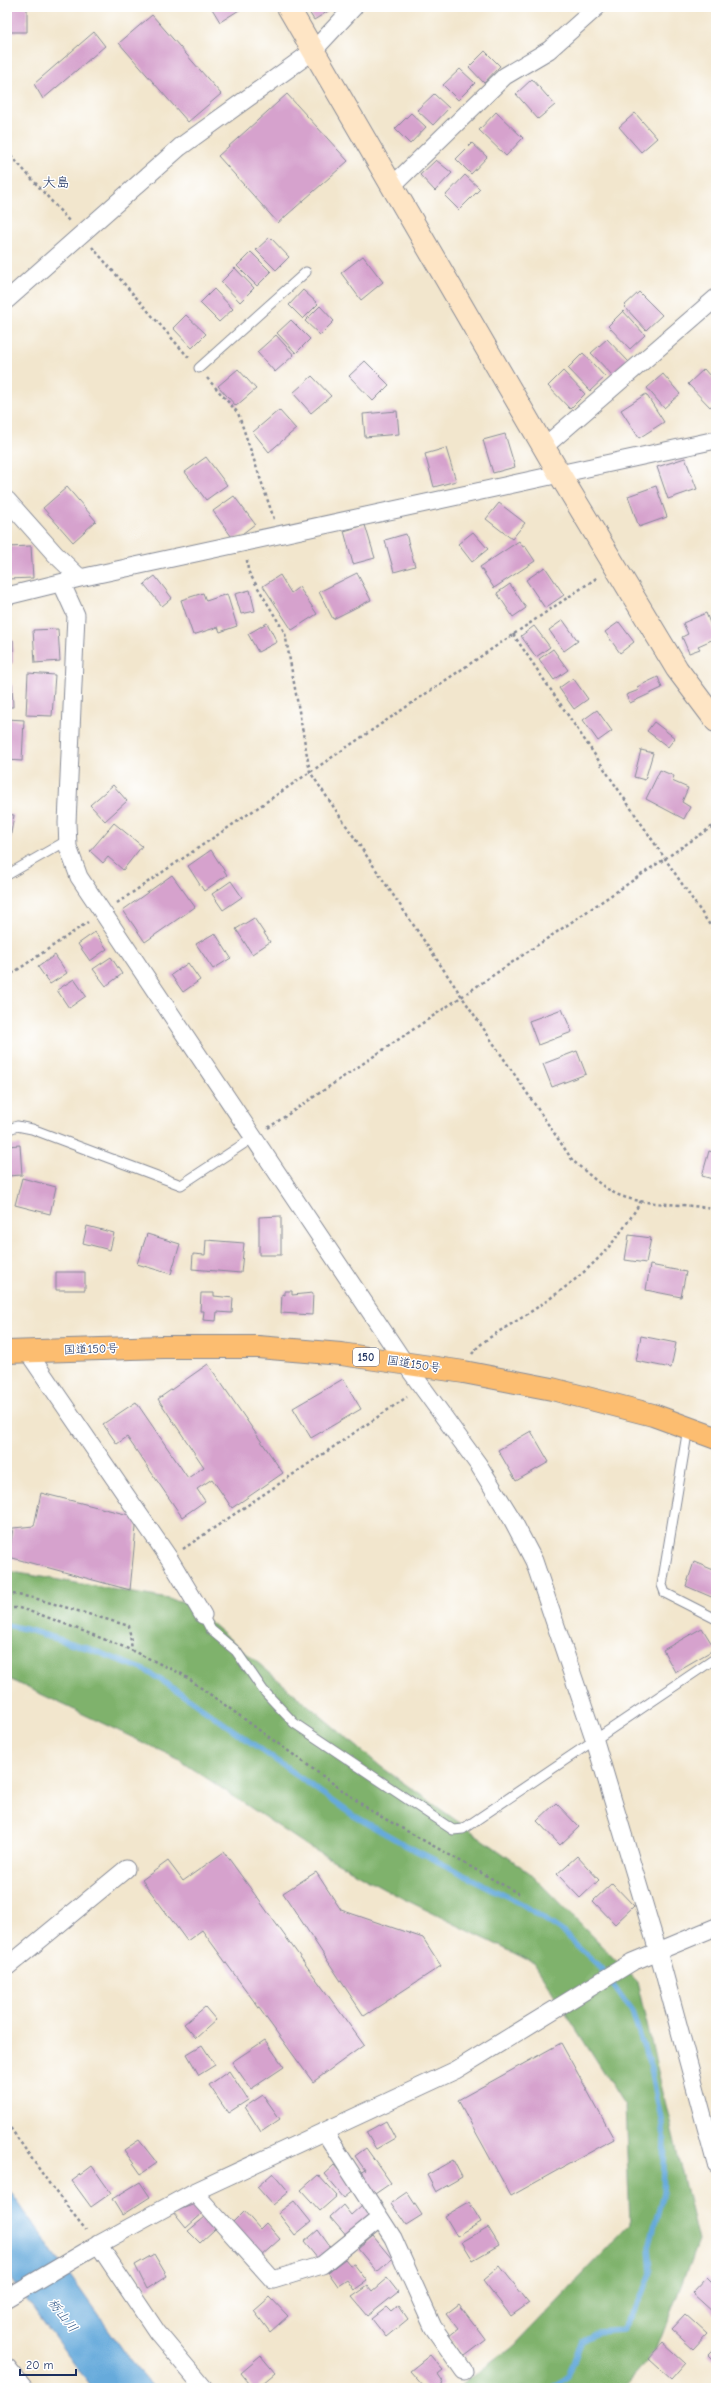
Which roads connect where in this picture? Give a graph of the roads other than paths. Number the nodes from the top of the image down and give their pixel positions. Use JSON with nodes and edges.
{"nodes":[{"id":1,"x":288,"y":7,"type":"edge"},
{"id":2,"x":354,"y":7,"type":"edge"},
{"id":3,"x":597,"y":7,"type":"edge"},
{"id":4,"x":313,"y":51,"type":"junction"},
{"id":5,"x":392,"y":186,"type":"junction"},
{"id":6,"x":306,"y":272,"type":"dead end"},
{"id":7,"x":716,"y":298,"type":"edge"},
{"id":8,"x":7,"y":300,"type":"edge"},
{"id":9,"x":199,"y":368,"type":"road end"},
{"id":10,"x":716,"y":440,"type":"edge"},
{"id":11,"x":545,"y":446,"type":"junction"},
{"id":12,"x":560,"y":475,"type":"junction"},
{"id":13,"x":7,"y":500,"type":"edge"},
{"id":14,"x":80,"y":578,"type":"junction"},
{"id":15,"x":62,"y":584,"type":"junction"},
{"id":16,"x":7,"y":596,"type":"edge"},
{"id":17,"x":716,"y":720,"type":"edge"},
{"id":18,"x":68,"y":840,"type":"junction"},
{"id":19,"x":7,"y":875,"type":"edge"},
{"id":20,"x":7,"y":1130,"type":"edge"},
{"id":21,"x":254,"y":1137,"type":"junction"},
{"id":22,"x":13,"y":1350,"type":"edge"},
{"id":23,"x":404,"y":1362,"type":"junction"},
{"id":24,"x":688,"y":1428,"type":"junction"},
{"id":25,"x":716,"y":1438,"type":"edge"},
{"id":26,"x":203,"y":1615,"type":"joint"},
{"id":27,"x":716,"y":1619,"type":"edge"},
{"id":28,"x":716,"y":1658,"type":"edge"},
{"id":29,"x":595,"y":1741,"type":"junction"},
{"id":30,"x":126,"y":1869,"type":"dead end"},
{"id":31,"x":716,"y":1927,"type":"edge"},
{"id":32,"x":658,"y":1950,"type":"junction"},
{"id":33,"x":7,"y":1968,"type":"edge"},
{"id":34,"x":324,"y":2132,"type":"junction"},
{"id":35,"x":716,"y":2164,"type":"edge"},
{"id":36,"x":194,"y":2192,"type":"junction"},
{"id":37,"x":380,"y":2218,"type":"junction"},
{"id":38,"x":94,"y":2247,"type":"junction"},
{"id":39,"x":7,"y":2298,"type":"edge"},
{"id":40,"x":7,"y":2367,"type":"edge"},
{"id":41,"x":464,"y":2370,"type":"dead end"},
{"id":42,"x":24,"y":2388,"type":"edge"},
{"id":43,"x":204,"y":2388,"type":"edge"}],
"edges":[{"from":1,"to":4,"type":"street"},
{"from":2,"to":4,"type":"street"},
{"from":3,"to":5,"type":"street"},
{"from":4,"to":5,"type":"street"},
{"from":4,"to":8,"type":"street"},
{"from":5,"to":11,"type":"street"},
{"from":6,"to":9,"type":"lane"},
{"from":7,"to":11,"type":"street"},
{"from":10,"to":12,"type":"street"},
{"from":11,"to":12,"type":"street"},
{"from":12,"to":14,"type":"street"},
{"from":12,"to":17,"type":"street"},
{"from":13,"to":14,"type":"street"},
{"from":14,"to":15,"type":"street"},
{"from":15,"to":16,"type":"street"},
{"from":15,"to":18,"type":"street"},
{"from":18,"to":19,"type":"lane"},
{"from":18,"to":21,"type":"street"},
{"from":20,"to":21,"type":"lane"},
{"from":21,"to":23,"type":"street"},
{"from":22,"to":23,"type":"highway","name":"国道150号","number":"150"},
{"from":22,"to":26,"type":"street"},
{"from":23,"to":24,"type":"highway","name":"国道150号","number":"150"},
{"from":23,"to":29,"type":"street"},
{"from":24,"to":25,"type":"highway","name":"国道150号","number":"150"},
{"from":24,"to":27,"type":"lane"},
{"from":26,"to":29,"type":"lane"},
{"from":28,"to":29,"type":"lane"},
{"from":29,"to":32,"type":"street"},
{"from":30,"to":33,"type":"street"},
{"from":31,"to":32,"type":"street"},
{"from":32,"to":34,"type":"street"},
{"from":32,"to":35,"type":"street"},
{"from":34,"to":36,"type":"street"},
{"from":34,"to":37,"type":"street"},
{"from":36,"to":37,"type":"street"},
{"from":36,"to":38,"type":"street"},
{"from":37,"to":41,"type":"street"},
{"from":38,"to":39,"type":"street"},
{"from":38,"to":43,"type":"street"},
{"from":40,"to":42,"type":"street"}]}
